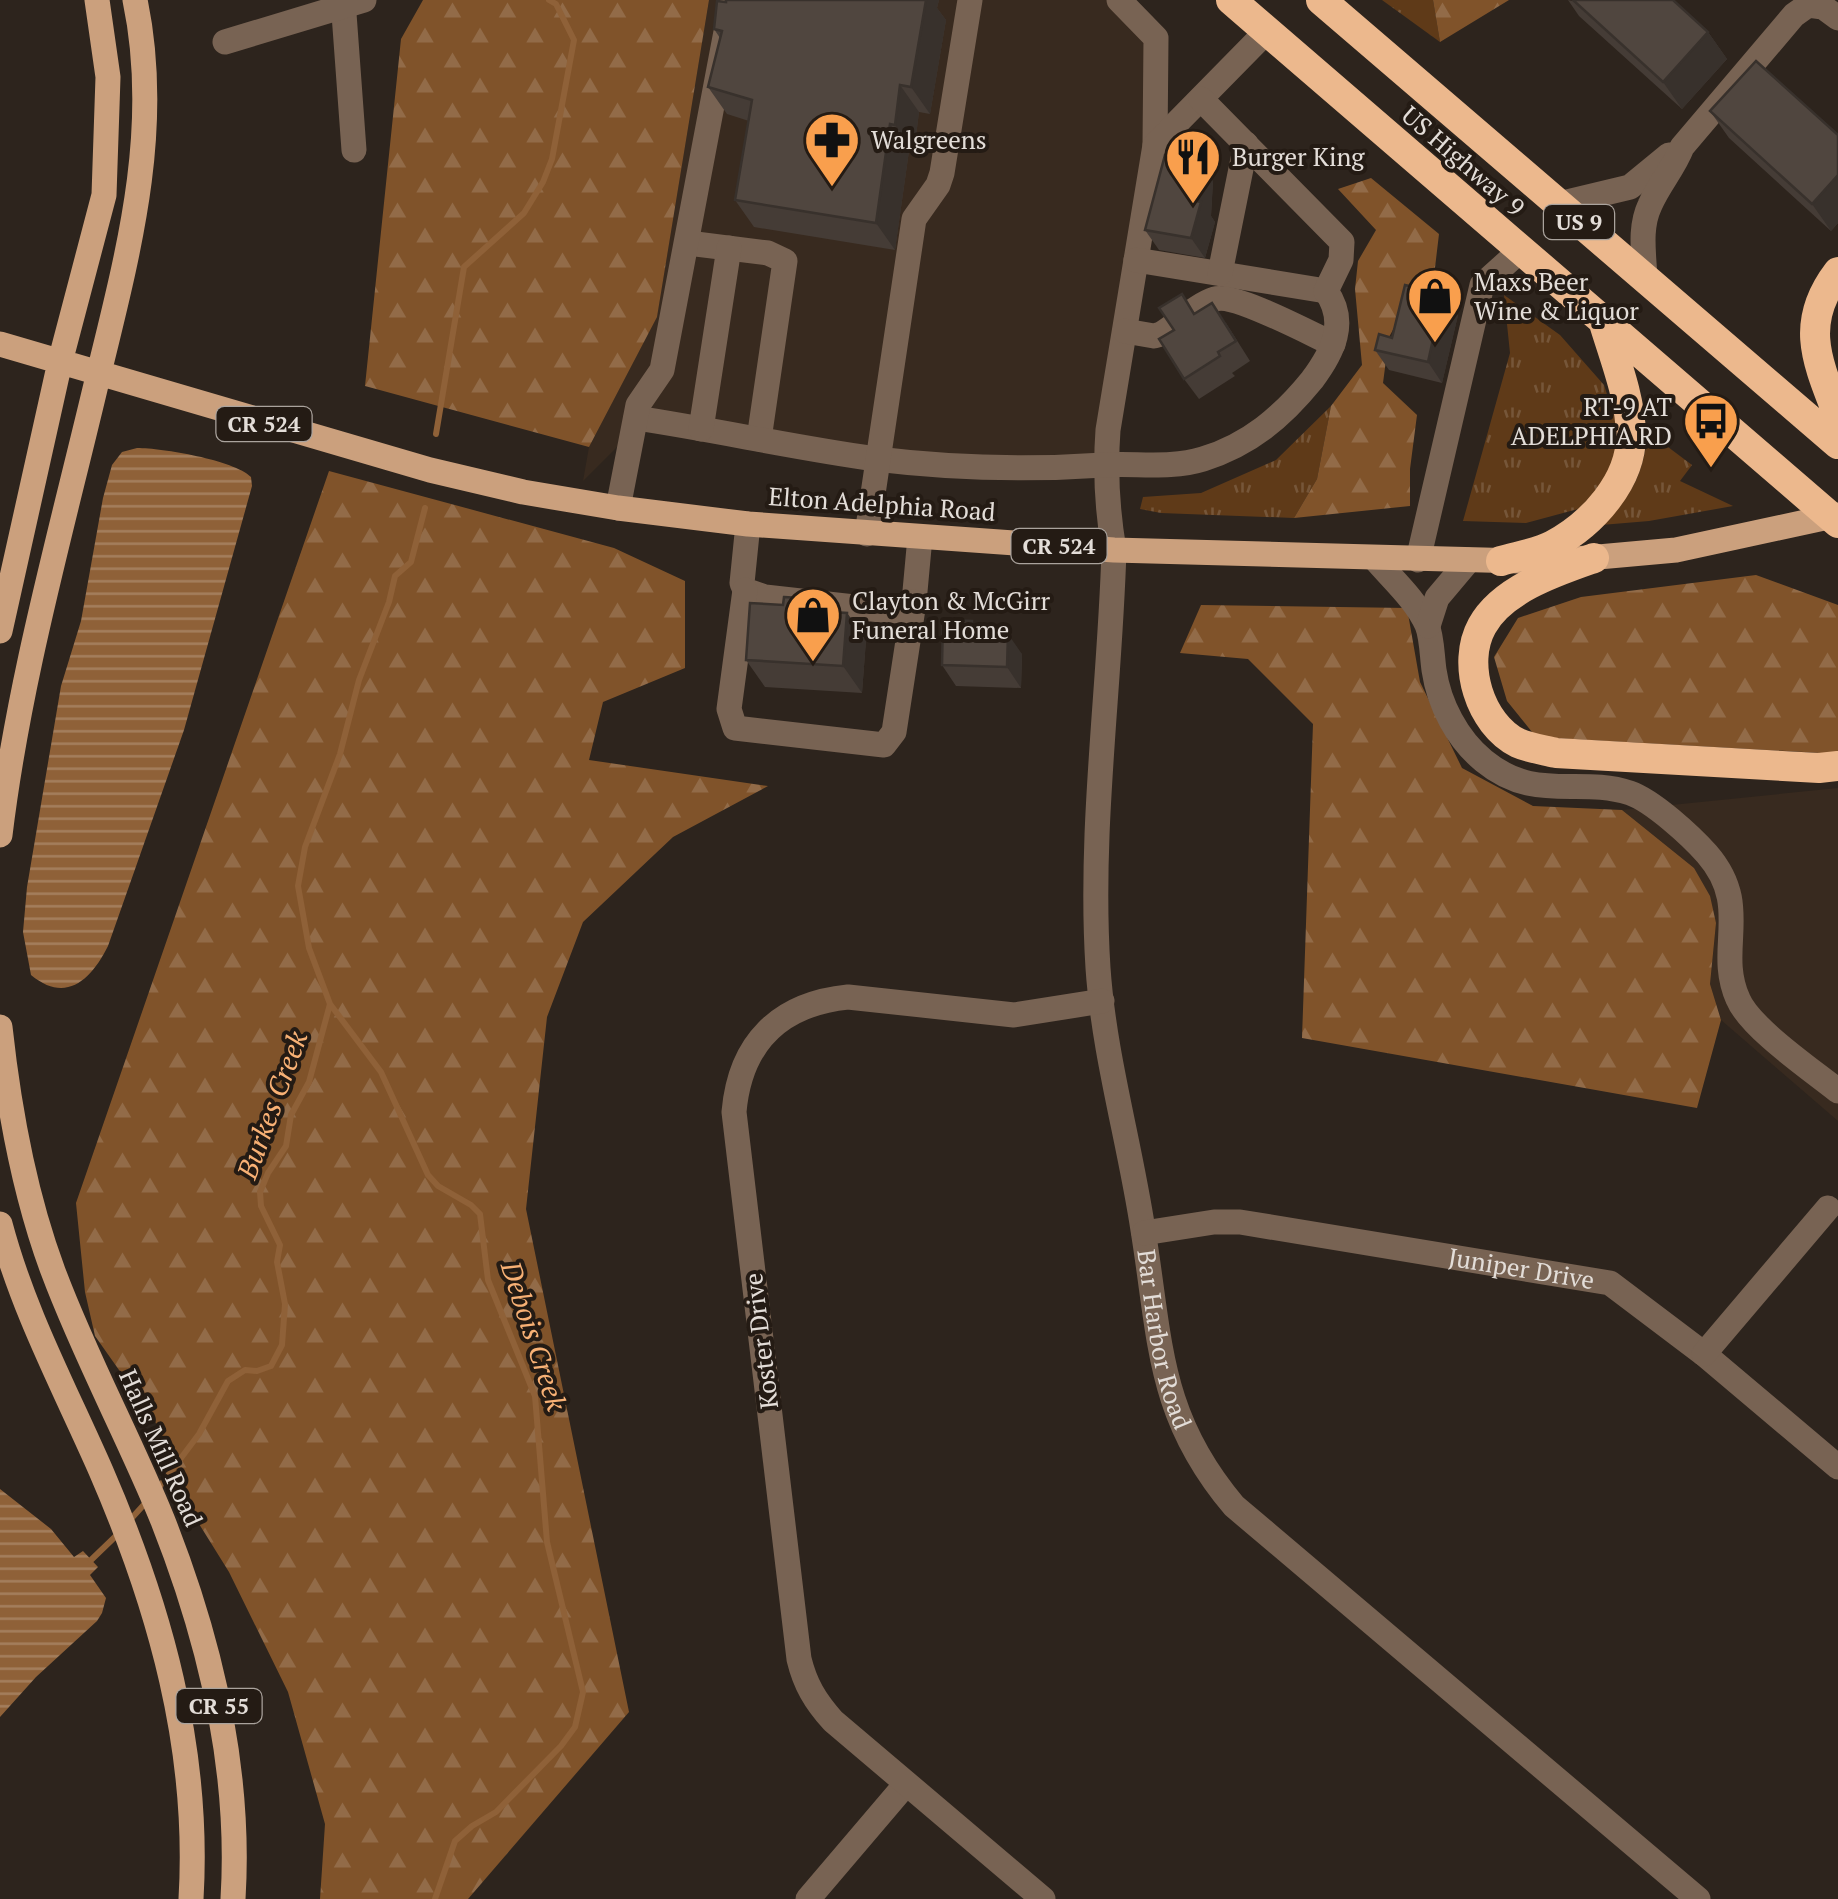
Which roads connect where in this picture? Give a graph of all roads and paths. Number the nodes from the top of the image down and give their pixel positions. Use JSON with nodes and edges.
{"nodes":[{"id":1,"x":97,"y":0,"type":"edge"},
{"id":2,"x":135,"y":0,"type":"edge"},
{"id":3,"x":732,"y":0,"type":"edge"},
{"id":4,"x":970,"y":0,"type":"edge"},
{"id":5,"x":1119,"y":0,"type":"edge"},
{"id":6,"x":1231,"y":0,"type":"edge"},
{"id":7,"x":1321,"y":0,"type":"edge"},
{"id":8,"x":350,"y":2,"type":"edge"},
{"id":9,"x":1838,"y":18,"type":"edge"},
{"id":10,"x":1267,"y":31,"type":"junction"},
{"id":11,"x":226,"y":42,"type":"dead end"},
{"id":12,"x":1201,"y":99,"type":"junction"},
{"id":13,"x":1246,"y":144,"type":"junction"},
{"id":14,"x":1156,"y":145,"type":"junction"},
{"id":15,"x":1682,"y":147,"type":"junction"},
{"id":16,"x":354,"y":150,"type":"dead end"},
{"id":17,"x":1559,"y":204,"type":"junction"},
{"id":18,"x":688,"y":243,"type":"junction"},
{"id":19,"x":729,"y":248,"type":"junction"},
{"id":20,"x":1521,"y":250,"type":"junction"},
{"id":21,"x":1136,"y":260,"type":"junction"},
{"id":22,"x":1838,"y":272,"type":"edge"},
{"id":23,"x":1220,"y":273,"type":"junction"},
{"id":24,"x":1645,"y":279,"type":"junction"},
{"id":25,"x":1326,"y":291,"type":"junction"},
{"id":26,"x":1604,"y":320,"type":"junction"},
{"id":27,"x":1125,"y":332,"type":"junction"},
{"id":28,"x":0,"y":344,"type":"edge"},
{"id":29,"x":1333,"y":344,"type":"junction"},
{"id":30,"x":60,"y":362,"type":"junction"},
{"id":31,"x":99,"y":372,"type":"junction"},
{"id":32,"x":1838,"y":414,"type":"edge"},
{"id":33,"x":636,"y":418,"type":"junction"},
{"id":34,"x":700,"y":429,"type":"junction"},
{"id":35,"x":759,"y":439,"type":"junction"},
{"id":36,"x":1838,"y":444,"type":"edge"},
{"id":37,"x":879,"y":459,"type":"junction"},
{"id":38,"x":1106,"y":465,"type":"junction"},
{"id":39,"x":618,"y":508,"type":"junction"},
{"id":40,"x":1835,"y":518,"type":"edge"},
{"id":41,"x":748,"y":524,"type":"junction"},
{"id":42,"x":867,"y":534,"type":"junction"},
{"id":43,"x":920,"y":537,"type":"junction"},
{"id":44,"x":1114,"y":550,"type":"junction"},
{"id":45,"x":1594,"y":558,"type":"junction"},
{"id":46,"x":1375,"y":559,"type":"junction"},
{"id":47,"x":1418,"y":560,"type":"junction"},
{"id":48,"x":1469,"y":560,"type":"junction"},
{"id":49,"x":1501,"y":561,"type":"junction"},
{"id":50,"x":745,"y":590,"type":"junction"},
{"id":51,"x":914,"y":602,"type":"junction"},
{"id":52,"x":1428,"y":626,"type":"junction"},
{"id":53,"x":0,"y":631,"type":"edge"},
{"id":54,"x":1838,"y":766,"type":"edge"},
{"id":55,"x":0,"y":835,"type":"edge"},
{"id":56,"x":1102,"y":1001,"type":"junction"},
{"id":57,"x":0,"y":1027,"type":"edge"},
{"id":58,"x":1838,"y":1092,"type":"edge"},
{"id":59,"x":1828,"y":1208,"type":"dead end"},
{"id":60,"x":0,"y":1224,"type":"edge"},
{"id":61,"x":1144,"y":1233,"type":"junction"},
{"id":62,"x":1704,"y":1354,"type":"junction"},
{"id":63,"x":1838,"y":1468,"type":"edge"},
{"id":64,"x":906,"y":1784,"type":"junction"},
{"id":65,"x":191,"y":1899,"type":"edge"},
{"id":66,"x":234,"y":1899,"type":"edge"},
{"id":67,"x":808,"y":1899,"type":"edge"},
{"id":68,"x":1043,"y":1899,"type":"edge"},
{"id":69,"x":1698,"y":1899,"type":"edge"}],
"edges":[{"from":1,"to":30,"type":"main road"},
{"from":2,"to":31,"type":"main road"},
{"from":3,"to":18,"type":"street"},
{"from":4,"to":37,"type":"street"},
{"from":5,"to":14,"type":"street","name":"Bar Harbor Road"},
{"from":6,"to":10,"type":"highway","name":"US Highway 9","number":"US 9"},
{"from":7,"to":17,"type":"highway","name":"US Highway 9","number":"US 9"},
{"from":8,"to":11,"type":"street"},
{"from":8,"to":16,"type":"street"},
{"from":9,"to":15,"type":"street"},
{"from":10,"to":12,"type":"street"},
{"from":10,"to":20,"type":"highway","name":"US Highway 9","number":"US 9"},
{"from":12,"to":13,"type":"street"},
{"from":12,"to":14,"type":"street"},
{"from":13,"to":23,"type":"street"},
{"from":13,"to":25,"type":"street"},
{"from":14,"to":21,"type":"street","name":"Bar Harbor Road"},
{"from":15,"to":17,"type":"street"},
{"from":15,"to":24,"type":"street"},
{"from":17,"to":24,"type":"highway","name":"US Highway 9","number":"US 9"},
{"from":18,"to":19,"type":"street"},
{"from":18,"to":33,"type":"street"},
{"from":19,"to":34,"type":"street"},
{"from":19,"to":35,"type":"street"},
{"from":20,"to":26,"type":"highway","name":"US Highway 9","number":"US 9"},
{"from":20,"to":47,"type":"street"},
{"from":21,"to":23,"type":"street"},
{"from":21,"to":27,"type":"street","name":"Bar Harbor Road"},
{"from":22,"to":32,"type":"highway"},
{"from":23,"to":25,"type":"street"},
{"from":24,"to":36,"type":"highway","name":"US Highway 9","number":"US 9"},
{"from":25,"to":29,"type":"street"},
{"from":26,"to":40,"type":"highway","name":"US Highway 9","number":"US 9"},
{"from":26,"to":49,"type":"highway"},
{"from":27,"to":29,"type":"street"},
{"from":27,"to":38,"type":"street","name":"Bar Harbor Road"},
{"from":28,"to":30,"type":"main road","name":"Elton Adelphia Road","number":"CR 524"},
{"from":29,"to":38,"type":"street"},
{"from":30,"to":31,"type":"main road","name":"Elton Adelphia Road","number":"CR 524"},
{"from":30,"to":53,"type":"main road"},
{"from":31,"to":39,"type":"main road","name":"Elton Adelphia Road","number":"CR 524"},
{"from":31,"to":55,"type":"main road"},
{"from":33,"to":34,"type":"street"},
{"from":33,"to":39,"type":"street"},
{"from":34,"to":35,"type":"street"},
{"from":35,"to":37,"type":"street"},
{"from":37,"to":38,"type":"street"},
{"from":37,"to":42,"type":"street"},
{"from":38,"to":44,"type":"street","name":"Bar Harbor Road"},
{"from":39,"to":41,"type":"main road","name":"Elton Adelphia Road","number":"CR 524"},
{"from":40,"to":45,"type":"main road","name":"Elton Adelphia Road","number":"CR 524"},
{"from":41,"to":42,"type":"main road","name":"Elton Adelphia Road","number":"CR 524"},
{"from":41,"to":50,"type":"street"},
{"from":42,"to":43,"type":"main road","name":"Elton Adelphia Road","number":"CR 524"},
{"from":43,"to":44,"type":"main road","name":"Elton Adelphia Road","number":"CR 524"},
{"from":43,"to":51,"type":"street"},
{"from":44,"to":46,"type":"main road","name":"Elton Adelphia Road","number":"CR 524"},
{"from":44,"to":56,"type":"street","name":"Bar Harbor Road"},
{"from":45,"to":49,"type":"main road","name":"Elton Adelphia Road","number":"CR 524"},
{"from":45,"to":54,"type":"highway"},
{"from":46,"to":47,"type":"main road","name":"Elton Adelphia Road","number":"CR 524"},
{"from":46,"to":52,"type":"street"},
{"from":47,"to":48,"type":"main road","name":"Elton Adelphia Road","number":"CR 524"},
{"from":48,"to":49,"type":"main road","name":"Elton Adelphia Road","number":"CR 524"},
{"from":48,"to":52,"type":"street"},
{"from":50,"to":51,"type":"street"},
{"from":50,"to":51,"type":"street"},
{"from":52,"to":58,"type":"street"},
{"from":56,"to":61,"type":"street","name":"Bar Harbor Road"},
{"from":56,"to":64,"type":"street","name":"Koster Drive"},
{"from":57,"to":66,"type":"main road","name":"Halls Mill Road","number":"CR 55"},
{"from":59,"to":62,"type":"street"},
{"from":60,"to":65,"type":"main road","number":"CR 55"},
{"from":61,"to":62,"type":"street","name":"Juniper Drive"},
{"from":61,"to":69,"type":"street","name":"Bar Harbor Road"},
{"from":62,"to":63,"type":"street","name":"Juniper Drive"},
{"from":64,"to":67,"type":"street"},
{"from":64,"to":68,"type":"street","name":"Koster Drive"}]}
